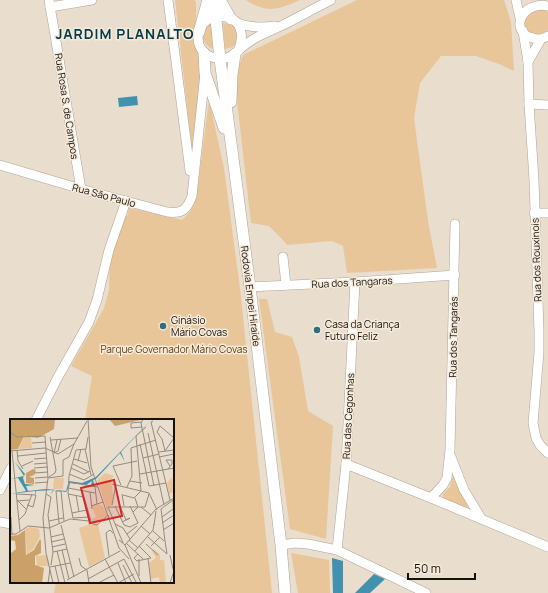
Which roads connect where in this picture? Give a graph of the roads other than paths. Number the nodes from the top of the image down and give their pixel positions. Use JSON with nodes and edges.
{"nodes":[{"id":1,"x":92,"y":0,"type":"edge"},
{"id":2,"x":168,"y":0,"type":"edge"},
{"id":3,"x":208,"y":0,"type":"edge"},
{"id":4,"x":214,"y":0,"type":"edge"},
{"id":5,"x":220,"y":0,"type":"edge"},
{"id":6,"x":331,"y":0,"type":"edge"},
{"id":7,"x":516,"y":0,"type":"edge"},
{"id":8,"x":534,"y":1,"type":"edge"},
{"id":9,"x":50,"y":3,"type":"edge"},
{"id":10,"x":548,"y":6,"type":"edge"},
{"id":11,"x":216,"y":16,"type":"junction"},
{"id":12,"x":520,"y":19,"type":"junction"},
{"id":13,"x":234,"y":20,"type":"junction"},
{"id":14,"x":282,"y":25,"type":"junction"},
{"id":15,"x":523,"y":31,"type":"junction"},
{"id":16,"x":199,"y":32,"type":"junction"},
{"id":17,"x":546,"y":38,"type":"edge"},
{"id":18,"x":236,"y":52,"type":"junction"},
{"id":19,"x":204,"y":53,"type":"junction"},
{"id":20,"x":220,"y":59,"type":"junction"},
{"id":21,"x":528,"y":62,"type":"junction"},
{"id":22,"x":205,"y":72,"type":"junction"},
{"id":23,"x":529,"y":104,"type":"junction"},
{"id":24,"x":548,"y":105,"type":"edge"},
{"id":25,"x":232,"y":151,"type":"junction"},
{"id":26,"x":1,"y":163,"type":"edge"},
{"id":27,"x":192,"y":186,"type":"junction"},
{"id":28,"x":81,"y":189,"type":"junction"},
{"id":29,"x":126,"y":201,"type":"junction"},
{"id":30,"x":534,"y":213,"type":"junction"},
{"id":31,"x":548,"y":213,"type":"edge"},
{"id":32,"x":456,"y":224,"type":"dead end"},
{"id":33,"x":283,"y":257,"type":"dead end"},
{"id":34,"x":455,"y":275,"type":"junction"},
{"id":35,"x":356,"y":282,"type":"junction"},
{"id":36,"x":286,"y":286,"type":"junction"},
{"id":37,"x":250,"y":287,"type":"junction"},
{"id":38,"x":37,"y":419,"type":"edge"},
{"id":39,"x":450,"y":450,"type":"junction"},
{"id":40,"x":548,"y":452,"type":"edge"},
{"id":41,"x":346,"y":464,"type":"junction"},
{"id":42,"x":10,"y":470,"type":"edge"},
{"id":43,"x":0,"y":490,"type":"edge"},
{"id":44,"x":431,"y":498,"type":"junction"},
{"id":45,"x":481,"y":518,"type":"junction"},
{"id":46,"x":0,"y":522,"type":"edge"},
{"id":47,"x":10,"y":524,"type":"edge"},
{"id":48,"x":281,"y":545,"type":"junction"},
{"id":49,"x":548,"y":547,"type":"edge"},
{"id":50,"x":337,"y":550,"type":"junction"},
{"id":51,"x":286,"y":593,"type":"edge"},
{"id":52,"x":426,"y":593,"type":"edge"}],
"edges":[{"from":1,"to":9,"type":"street"},
{"from":2,"to":27,"type":"street"},
{"from":3,"to":16,"type":"main road"},
{"from":4,"to":11,"type":"main road","name":"Rodovia Empei Hiraide"},
{"from":5,"to":13,"type":"main road"},
{"from":6,"to":14,"type":"street"},
{"from":7,"to":12,"type":"street","name":"Rua dos Rouxinois"},
{"from":8,"to":10,"type":"street"},
{"from":8,"to":12,"type":"street"},
{"from":9,"to":28,"type":"street","name":"Rua Rosa S. de Campos"},
{"from":11,"to":13,"type":"street"},
{"from":11,"to":16,"type":"street"},
{"from":11,"to":20,"type":"main road","name":"Rodovia Empei Hiraide"},
{"from":12,"to":15,"type":"street","name":"Rua dos Rouxinois"},
{"from":13,"to":14,"type":"street"},
{"from":13,"to":18,"type":"street"},
{"from":14,"to":18,"type":"street"},
{"from":15,"to":17,"type":"street"},
{"from":15,"to":21,"type":"street","name":"Rua dos Rouxinois"},
{"from":16,"to":19,"type":"street"},
{"from":17,"to":21,"type":"street"},
{"from":18,"to":20,"type":"street"},
{"from":18,"to":25,"type":"main road"},
{"from":19,"to":20,"type":"street"},
{"from":19,"to":22,"type":"main road"},
{"from":20,"to":25,"type":"main road","name":"Rodovia Empei Hiraide"},
{"from":21,"to":23,"type":"street","name":"Rua dos Rouxinois"},
{"from":22,"to":25,"type":"main road"},
{"from":22,"to":27,"type":"street"},
{"from":23,"to":24,"type":"street"},
{"from":23,"to":30,"type":"street","name":"Rua dos Rouxinois"},
{"from":25,"to":37,"type":"main road","name":"Rodovia Empei Hiraide"},
{"from":26,"to":28,"type":"street","name":"Rua São Paulo"},
{"from":27,"to":29,"type":"street","name":"Rua São Paulo"},
{"from":28,"to":29,"type":"street","name":"Rua São Paulo"},
{"from":29,"to":38,"type":"street"},
{"from":30,"to":31,"type":"street"},
{"from":30,"to":40,"type":"street","name":"Rua dos Rouxinois"},
{"from":32,"to":34,"type":"street","name":"Rua dos Tangarás"},
{"from":33,"to":36,"type":"street"},
{"from":34,"to":35,"type":"street","name":"Rua dos Tangaras"},
{"from":34,"to":39,"type":"street","name":"Rua dos Tangarás"},
{"from":35,"to":36,"type":"street","name":"Rua dos Tangaras"},
{"from":35,"to":41,"type":"street","name":"Rua das Cegonhas"},
{"from":36,"to":37,"type":"street","name":"Rua dos Tangaras"},
{"from":37,"to":48,"type":"main road","name":"Rodovia Empei Hiraide"},
{"from":39,"to":44,"type":"street","name":"Rua dos Tangarás"},
{"from":39,"to":45,"type":"street","name":"Rua dos Tangarás"},
{"from":41,"to":44,"type":"street"},
{"from":41,"to":50,"type":"street","name":"Rua das Cegonhas"},
{"from":42,"to":43,"type":"street"},
{"from":44,"to":45,"type":"street"},
{"from":45,"to":49,"type":"street"},
{"from":46,"to":47,"type":"street"},
{"from":48,"to":50,"type":"street"},
{"from":48,"to":51,"type":"main road","name":"Rodovia Empei Hiraide"},
{"from":50,"to":52,"type":"street"}]}
